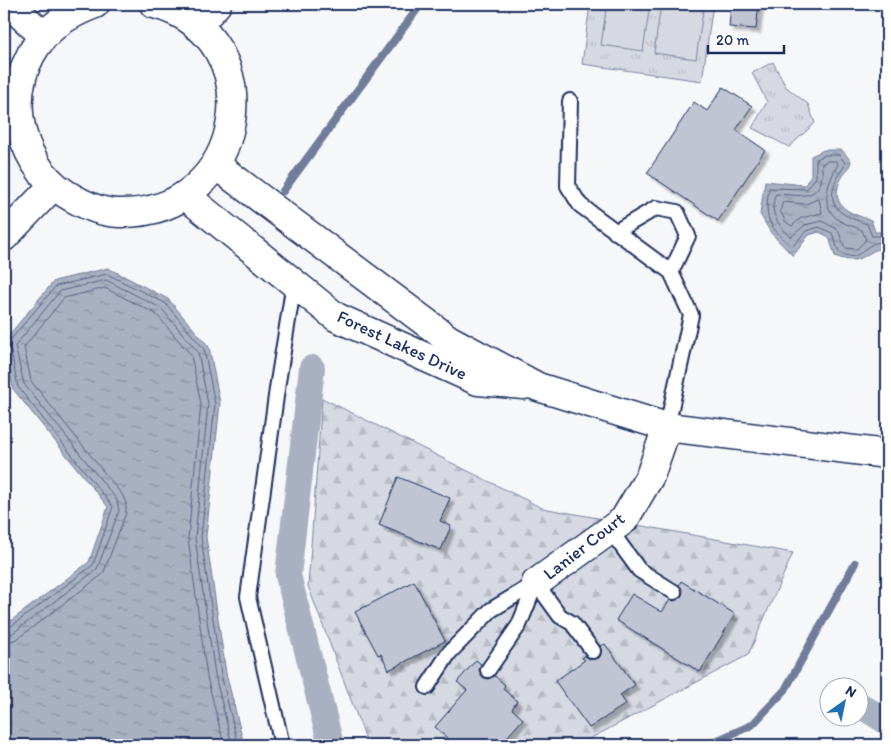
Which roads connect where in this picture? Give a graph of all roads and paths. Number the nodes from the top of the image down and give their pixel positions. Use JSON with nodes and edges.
{"nodes":[{"id":1,"x":9,"y":4,"type":"edge"},
{"id":2,"x":94,"y":4,"type":"edge"},
{"id":3,"x":154,"y":4,"type":"edge"},
{"id":4,"x":217,"y":4,"type":"edge"},
{"id":5,"x":197,"y":26,"type":"junction"},
{"id":6,"x":44,"y":36,"type":"junction"},
{"id":7,"x":570,"y":101,"type":"dead end"},
{"id":8,"x":216,"y":165,"type":"junction"},
{"id":9,"x":53,"y":186,"type":"junction"},
{"id":10,"x":186,"y":196,"type":"junction"},
{"id":11,"x":614,"y":232,"type":"junction"},
{"id":12,"x":4,"y":237,"type":"edge"},
{"id":13,"x":671,"y":272,"type":"junction"},
{"id":14,"x":294,"y":283,"type":"junction"},
{"id":15,"x":538,"y":387,"type":"junction"},
{"id":16,"x":667,"y":427,"type":"junction"},
{"id":17,"x":887,"y":454,"type":"edge"},
{"id":18,"x":610,"y":530,"type":"junction"},
{"id":19,"x":536,"y":583,"type":"junction"},
{"id":20,"x":674,"y":592,"type":"dead end"},
{"id":21,"x":593,"y":651,"type":"dead end"},
{"id":22,"x":488,"y":670,"type":"dead end"},
{"id":23,"x":427,"y":687,"type":"dead end"},
{"id":24,"x":282,"y":745,"type":"edge"}],
"edges":[{"from":1,"to":6,"type":"street"},
{"from":2,"to":6,"type":"street"},
{"from":3,"to":5,"type":"street"},
{"from":4,"to":5,"type":"street"},
{"from":5,"to":8,"type":"street"},
{"from":6,"to":9,"type":"street"},
{"from":7,"to":11,"type":"lane"},
{"from":8,"to":10,"type":"street"},
{"from":8,"to":15,"type":"street","name":"Forest Lakes Drive"},
{"from":9,"to":10,"type":"street"},
{"from":9,"to":12,"type":"street"},
{"from":10,"to":14,"type":"street","name":"Forest Lakes Drive"},
{"from":11,"to":13,"type":"lane"},
{"from":11,"to":13,"type":"lane"},
{"from":13,"to":16,"type":"lane"},
{"from":14,"to":15,"type":"street","name":"Forest Lakes Drive"},
{"from":14,"to":24,"type":"lane"},
{"from":15,"to":16,"type":"street","name":"Forest Lakes Drive"},
{"from":16,"to":17,"type":"street","name":"Forest Lakes Drive"},
{"from":16,"to":18,"type":"street","name":"Lanier Court"},
{"from":18,"to":19,"type":"street","name":"Lanier Court"},
{"from":18,"to":20,"type":"lane"},
{"from":19,"to":21,"type":"lane"},
{"from":19,"to":22,"type":"lane"},
{"from":19,"to":23,"type":"lane"}]}
